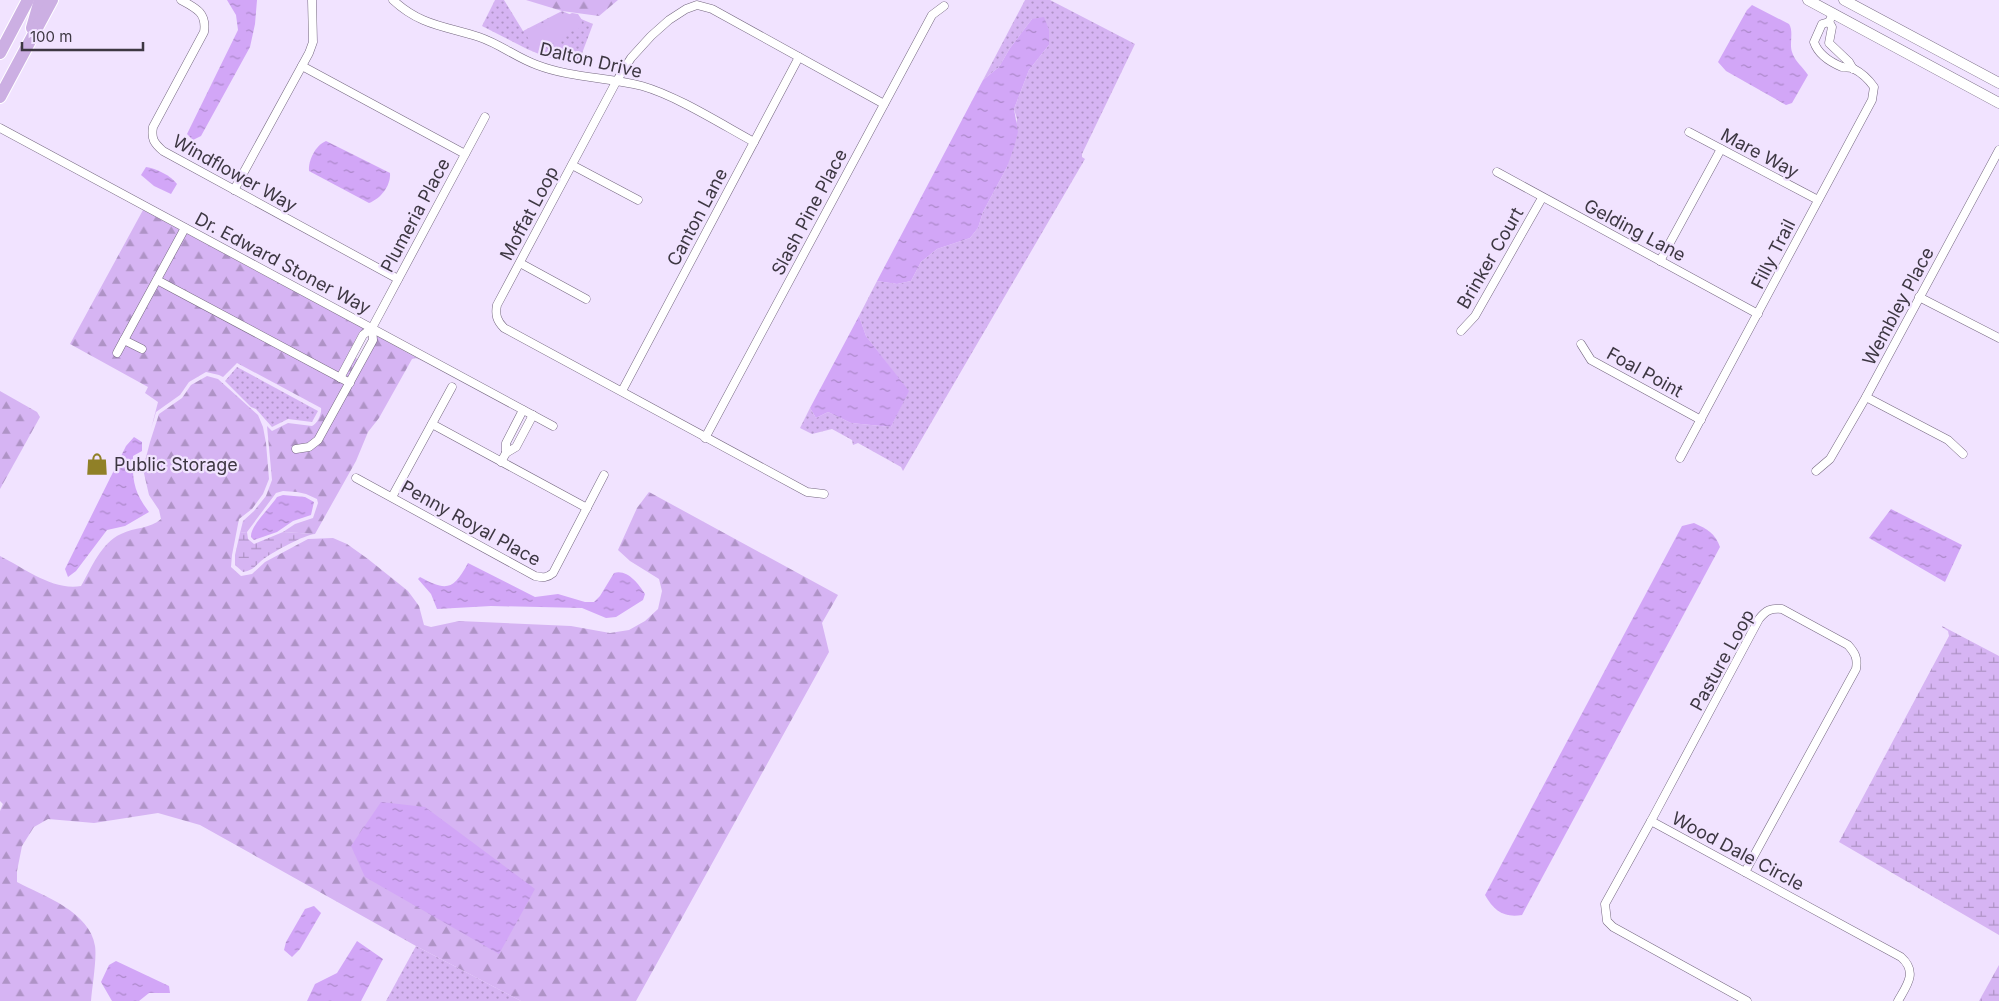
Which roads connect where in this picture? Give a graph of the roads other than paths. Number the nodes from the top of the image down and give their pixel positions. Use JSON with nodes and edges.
{"nodes":[{"id":1,"x":28,"y":0,"type":"edge"},
{"id":2,"x":40,"y":0,"type":"edge"},
{"id":3,"x":52,"y":0,"type":"edge"},
{"id":4,"x":182,"y":0,"type":"edge"},
{"id":5,"x":312,"y":0,"type":"edge"},
{"id":6,"x":393,"y":0,"type":"edge"},
{"id":7,"x":1808,"y":0,"type":"edge"},
{"id":8,"x":1844,"y":0,"type":"edge"},
{"id":9,"x":944,"y":6,"type":"dead end"},
{"id":10,"x":1831,"y":18,"type":"junction"},
{"id":11,"x":1814,"y":42,"type":"junction"},
{"id":12,"x":1829,"y":43,"type":"junction"},
{"id":13,"x":28,"y":45,"type":"junction"},
{"id":14,"x":0,"y":53,"type":"edge"},
{"id":15,"x":799,"y":57,"type":"junction"},
{"id":16,"x":302,"y":66,"type":"junction"},
{"id":17,"x":1853,"y":68,"type":"junction"},
{"id":18,"x":616,"y":82,"type":"junction"},
{"id":19,"x":1999,"y":83,"type":"edge"},
{"id":20,"x":0,"y":97,"type":"edge"},
{"id":21,"x":1999,"y":103,"type":"edge"},
{"id":22,"x":884,"y":104,"type":"junction"},
{"id":23,"x":484,"y":118,"type":"dead end"},
{"id":24,"x":0,"y":128,"type":"edge"},
{"id":25,"x":1689,"y":132,"type":"dead end"},
{"id":26,"x":754,"y":142,"type":"junction"},
{"id":27,"x":1721,"y":148,"type":"junction"},
{"id":28,"x":1999,"y":150,"type":"edge"},
{"id":29,"x":465,"y":154,"type":"junction"},
{"id":30,"x":572,"y":165,"type":"junction"},
{"id":31,"x":1497,"y":172,"type":"dead end"},
{"id":32,"x":234,"y":190,"type":"junction"},
{"id":33,"x":1542,"y":198,"type":"junction"},
{"id":34,"x":638,"y":200,"type":"dead end"},
{"id":35,"x":1818,"y":200,"type":"junction"},
{"id":36,"x":185,"y":228,"type":"junction"},
{"id":37,"x":1660,"y":261,"type":"junction"},
{"id":38,"x":520,"y":263,"type":"junction"},
{"id":39,"x":398,"y":279,"type":"junction"},
{"id":40,"x":157,"y":280,"type":"junction"},
{"id":41,"x":1919,"y":297,"type":"junction"},
{"id":42,"x":586,"y":299,"type":"dead end"},
{"id":43,"x":1758,"y":314,"type":"junction"},
{"id":44,"x":372,"y":328,"type":"junction"},
{"id":45,"x":1461,"y":331,"type":"dead end"},
{"id":46,"x":1999,"y":338,"type":"edge"},
{"id":47,"x":124,"y":340,"type":"junction"},
{"id":48,"x":1581,"y":344,"type":"dead end"},
{"id":49,"x":142,"y":349,"type":"dead end"},
{"id":50,"x":117,"y":352,"type":"dead end"},
{"id":51,"x":354,"y":352,"type":"junction"},
{"id":52,"x":363,"y":357,"type":"junction"},
{"id":53,"x":340,"y":378,"type":"junction"},
{"id":54,"x":350,"y":383,"type":"junction"},
{"id":55,"x":452,"y":387,"type":"dead end"},
{"id":56,"x":622,"y":391,"type":"junction"},
{"id":57,"x":1866,"y":397,"type":"junction"},
{"id":58,"x":523,"y":410,"type":"junction"},
{"id":59,"x":533,"y":415,"type":"junction"},
{"id":60,"x":1700,"y":420,"type":"junction"},
{"id":61,"x":432,"y":424,"type":"junction"},
{"id":62,"x":552,"y":426,"type":"dead end"},
{"id":63,"x":513,"y":429,"type":"junction"},
{"id":64,"x":523,"y":434,"type":"junction"},
{"id":65,"x":508,"y":438,"type":"junction"},
{"id":66,"x":706,"y":438,"type":"junction"},
{"id":67,"x":518,"y":444,"type":"junction"},
{"id":68,"x":296,"y":449,"type":"dead end"},
{"id":69,"x":506,"y":453,"type":"junction"},
{"id":70,"x":1963,"y":454,"type":"dead end"},
{"id":71,"x":1680,"y":458,"type":"dead end"},
{"id":72,"x":501,"y":462,"type":"junction"},
{"id":73,"x":1816,"y":471,"type":"dead end"},
{"id":74,"x":604,"y":475,"type":"dead end"},
{"id":75,"x":356,"y":478,"type":"dead end"},
{"id":76,"x":824,"y":494,"type":"dead end"},
{"id":77,"x":392,"y":497,"type":"junction"},
{"id":78,"x":587,"y":508,"type":"junction"},
{"id":79,"x":1651,"y":821,"type":"junction"},
{"id":80,"x":1745,"y":872,"type":"junction"},
{"id":81,"x":1747,"y":1001,"type":"edge"},
{"id":82,"x":1898,"y":1001,"type":"edge"}],
"edges":[{"from":1,"to":14,"type":"main road"},
{"from":2,"to":13,"type":"main road"},
{"from":3,"to":13,"type":"main road"},
{"from":4,"to":32,"type":"street","name":"Windflower Way"},
{"from":5,"to":16,"type":"street"},
{"from":6,"to":18,"type":"street","name":"Dalton Drive"},
{"from":7,"to":10,"type":"street"},
{"from":8,"to":19,"type":"street"},
{"from":9,"to":22,"type":"street","name":"Slash Pine Place"},
{"from":10,"to":11,"type":"street"},
{"from":10,"to":12,"type":"street"},
{"from":10,"to":21,"type":"street"},
{"from":11,"to":12,"type":"street"},
{"from":11,"to":17,"type":"street"},
{"from":12,"to":17,"type":"street"},
{"from":13,"to":20,"type":"main road"},
{"from":15,"to":18,"type":"street","name":"Moffat Loop"},
{"from":15,"to":22,"type":"street","name":"Moffat Loop"},
{"from":15,"to":26,"type":"street","name":"Canton Lane"},
{"from":16,"to":29,"type":"street"},
{"from":16,"to":32,"type":"street"},
{"from":17,"to":35,"type":"street","name":"Filly Trail"},
{"from":18,"to":26,"type":"street","name":"Dalton Drive"},
{"from":18,"to":30,"type":"street","name":"Moffat Loop"},
{"from":22,"to":66,"type":"street","name":"Slash Pine Place"},
{"from":23,"to":29,"type":"street","name":"Plumeria Place"},
{"from":24,"to":36,"type":"street","name":"Dr. Edward Stoner Way"},
{"from":25,"to":27,"type":"street","name":"Mare Way"},
{"from":26,"to":56,"type":"street","name":"Canton Lane"},
{"from":27,"to":35,"type":"street","name":"Mare Way"},
{"from":27,"to":37,"type":"street"},
{"from":28,"to":41,"type":"street","name":"Wembley Place"},
{"from":29,"to":39,"type":"street","name":"Plumeria Place"},
{"from":30,"to":34,"type":"street"},
{"from":30,"to":38,"type":"street","name":"Moffat Loop"},
{"from":31,"to":33,"type":"street","name":"Gelding Lane"},
{"from":32,"to":39,"type":"street","name":"Windflower Way"},
{"from":33,"to":37,"type":"street","name":"Gelding Lane"},
{"from":33,"to":45,"type":"street","name":"Brinker Court"},
{"from":35,"to":43,"type":"street","name":"Filly Trail"},
{"from":36,"to":40,"type":"street"},
{"from":36,"to":44,"type":"street","name":"Dr. Edward Stoner Way"},
{"from":37,"to":43,"type":"street","name":"Gelding Lane"},
{"from":38,"to":42,"type":"street"},
{"from":38,"to":56,"type":"street","name":"Moffat Loop"},
{"from":39,"to":44,"type":"street","name":"Plumeria Place"},
{"from":40,"to":47,"type":"street"},
{"from":40,"to":53,"type":"street"},
{"from":41,"to":46,"type":"street"},
{"from":41,"to":57,"type":"street","name":"Wembley Place"},
{"from":43,"to":60,"type":"street","name":"Filly Trail"},
{"from":44,"to":51,"type":"street"},
{"from":44,"to":52,"type":"street"},
{"from":44,"to":58,"type":"street","name":"Dr. Edward Stoner Way"},
{"from":47,"to":49,"type":"street"},
{"from":47,"to":50,"type":"street"},
{"from":48,"to":60,"type":"street","name":"Foal Point"},
{"from":51,"to":52,"type":"street"},
{"from":51,"to":53,"type":"street"},
{"from":52,"to":54,"type":"street"},
{"from":53,"to":54,"type":"street"},
{"from":54,"to":68,"type":"street"},
{"from":55,"to":61,"type":"street"},
{"from":56,"to":66,"type":"street","name":"Moffat Loop"},
{"from":57,"to":70,"type":"street"},
{"from":57,"to":73,"type":"street","name":"Wembley Place"},
{"from":58,"to":59,"type":"street","name":"Dr. Edward Stoner Way"},
{"from":58,"to":63,"type":"street"},
{"from":59,"to":62,"type":"street","name":"Dr. Edward Stoner Way"},
{"from":59,"to":64,"type":"street"},
{"from":60,"to":71,"type":"street","name":"Filly Trail"},
{"from":61,"to":72,"type":"street"},
{"from":61,"to":77,"type":"street"},
{"from":63,"to":64,"type":"street"},
{"from":63,"to":65,"type":"street"},
{"from":64,"to":67,"type":"street"},
{"from":65,"to":67,"type":"street"},
{"from":65,"to":69,"type":"street"},
{"from":66,"to":76,"type":"street","name":"Moffat Loop"},
{"from":67,"to":69,"type":"street"},
{"from":69,"to":72,"type":"street"},
{"from":72,"to":78,"type":"street"},
{"from":74,"to":78,"type":"street","name":"Penny Royal Place"},
{"from":75,"to":77,"type":"street","name":"Penny Royal Place"},
{"from":77,"to":78,"type":"street","name":"Penny Royal Place"},
{"from":79,"to":80,"type":"street","name":"Wood Dale Circle"},
{"from":79,"to":80,"type":"street","name":"Pasture Loop"},
{"from":79,"to":81,"type":"street","name":"Wood Dale Circle"},
{"from":80,"to":82,"type":"street","name":"Wood Dale Circle"}]}
